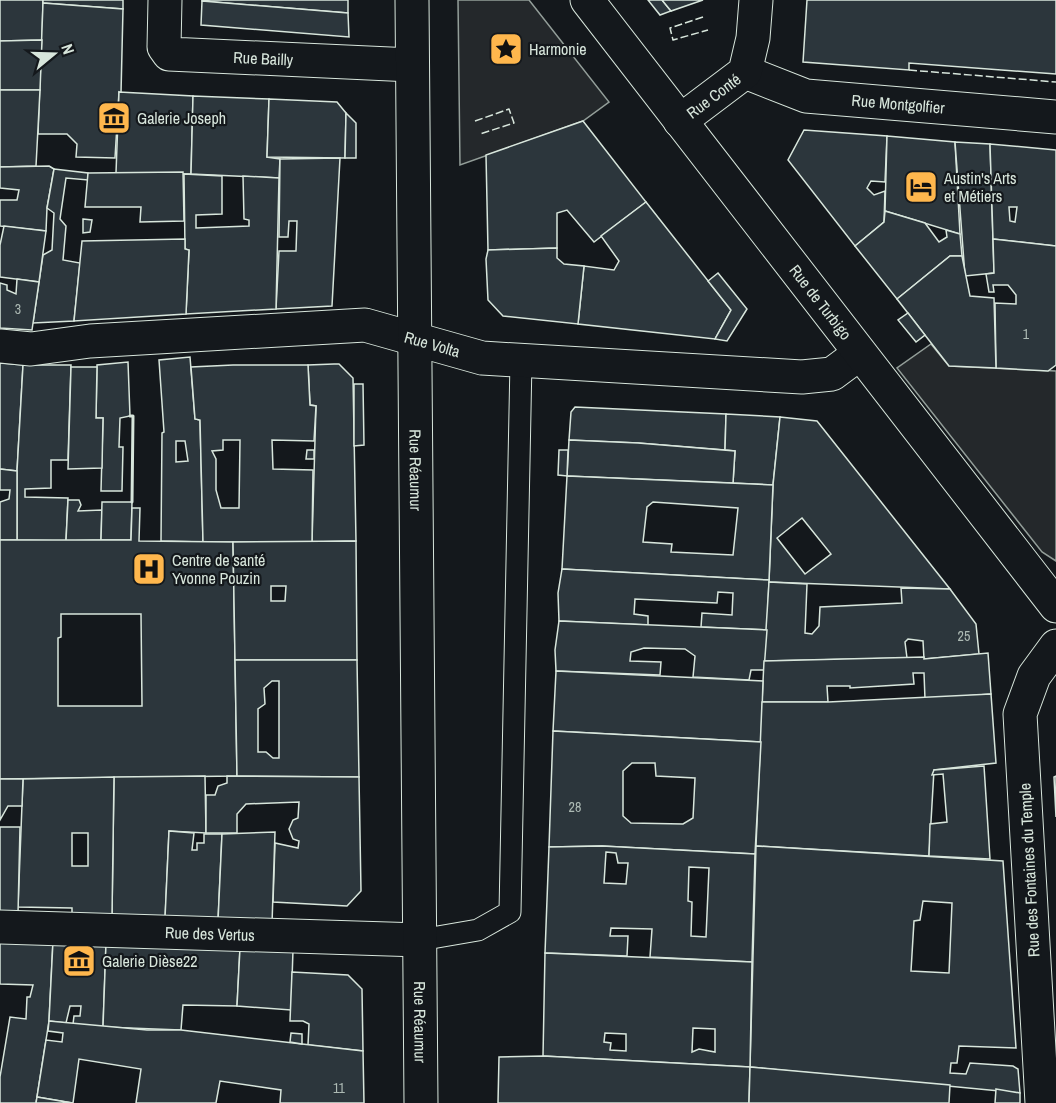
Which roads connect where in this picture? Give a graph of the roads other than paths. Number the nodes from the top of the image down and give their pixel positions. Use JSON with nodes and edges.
{"nodes":[{"id":1,"x":165,"y":0,"type":"edge"},
{"id":2,"x":412,"y":0,"type":"edge"},
{"id":3,"x":586,"y":0,"type":"edge"},
{"id":4,"x":756,"y":0,"type":"edge"},
{"id":5,"x":412,"y":65,"type":"junction"},
{"id":6,"x":745,"y":72,"type":"junction"},
{"id":7,"x":1056,"y":117,"type":"edge"},
{"id":8,"x":680,"y":121,"type":"junction"},
{"id":9,"x":415,"y":338,"type":"junction"},
{"id":10,"x":0,"y":346,"type":"edge"},
{"id":11,"x":859,"y":354,"type":"junction"},
{"id":12,"x":520,"y":361,"type":"junction"},
{"id":13,"x":1056,"y":606,"type":"edge"},
{"id":14,"x":1056,"y":646,"type":"edge"},
{"id":15,"x":0,"y":927,"type":"edge"},
{"id":16,"x":420,"y":939,"type":"junction"},
{"id":17,"x":421,"y":1103,"type":"edge"},
{"id":18,"x":1042,"y":1103,"type":"edge"}],
"edges":[{"from":1,"to":5,"type":"street","name":"Rue Bailly"},
{"from":2,"to":5,"type":"street","name":"Rue Réaumur"},
{"from":3,"to":8,"type":"street","name":"Rue de Turbigo"},
{"from":4,"to":6,"type":"street","name":"Rue Conté"},
{"from":5,"to":9,"type":"street","name":"Rue Réaumur"},
{"from":6,"to":7,"type":"street","name":"Rue Montgolfier"},
{"from":6,"to":8,"type":"street","name":"Rue Conté"},
{"from":8,"to":11,"type":"street","name":"Rue de Turbigo"},
{"from":9,"to":10,"type":"street","name":"Rue Volta"},
{"from":9,"to":12,"type":"street","name":"Rue Volta"},
{"from":9,"to":16,"type":"street","name":"Rue Réaumur"},
{"from":11,"to":12,"type":"street","name":"Rue Volta"},
{"from":11,"to":13,"type":"street","name":"Rue de Turbigo"},
{"from":12,"to":16,"type":"lane"},
{"from":14,"to":18,"type":"street","name":"Rue des Fontaines du Temple"},
{"from":15,"to":16,"type":"street","name":"Rue des Vertus"},
{"from":16,"to":17,"type":"street","name":"Rue Réaumur"}]}
